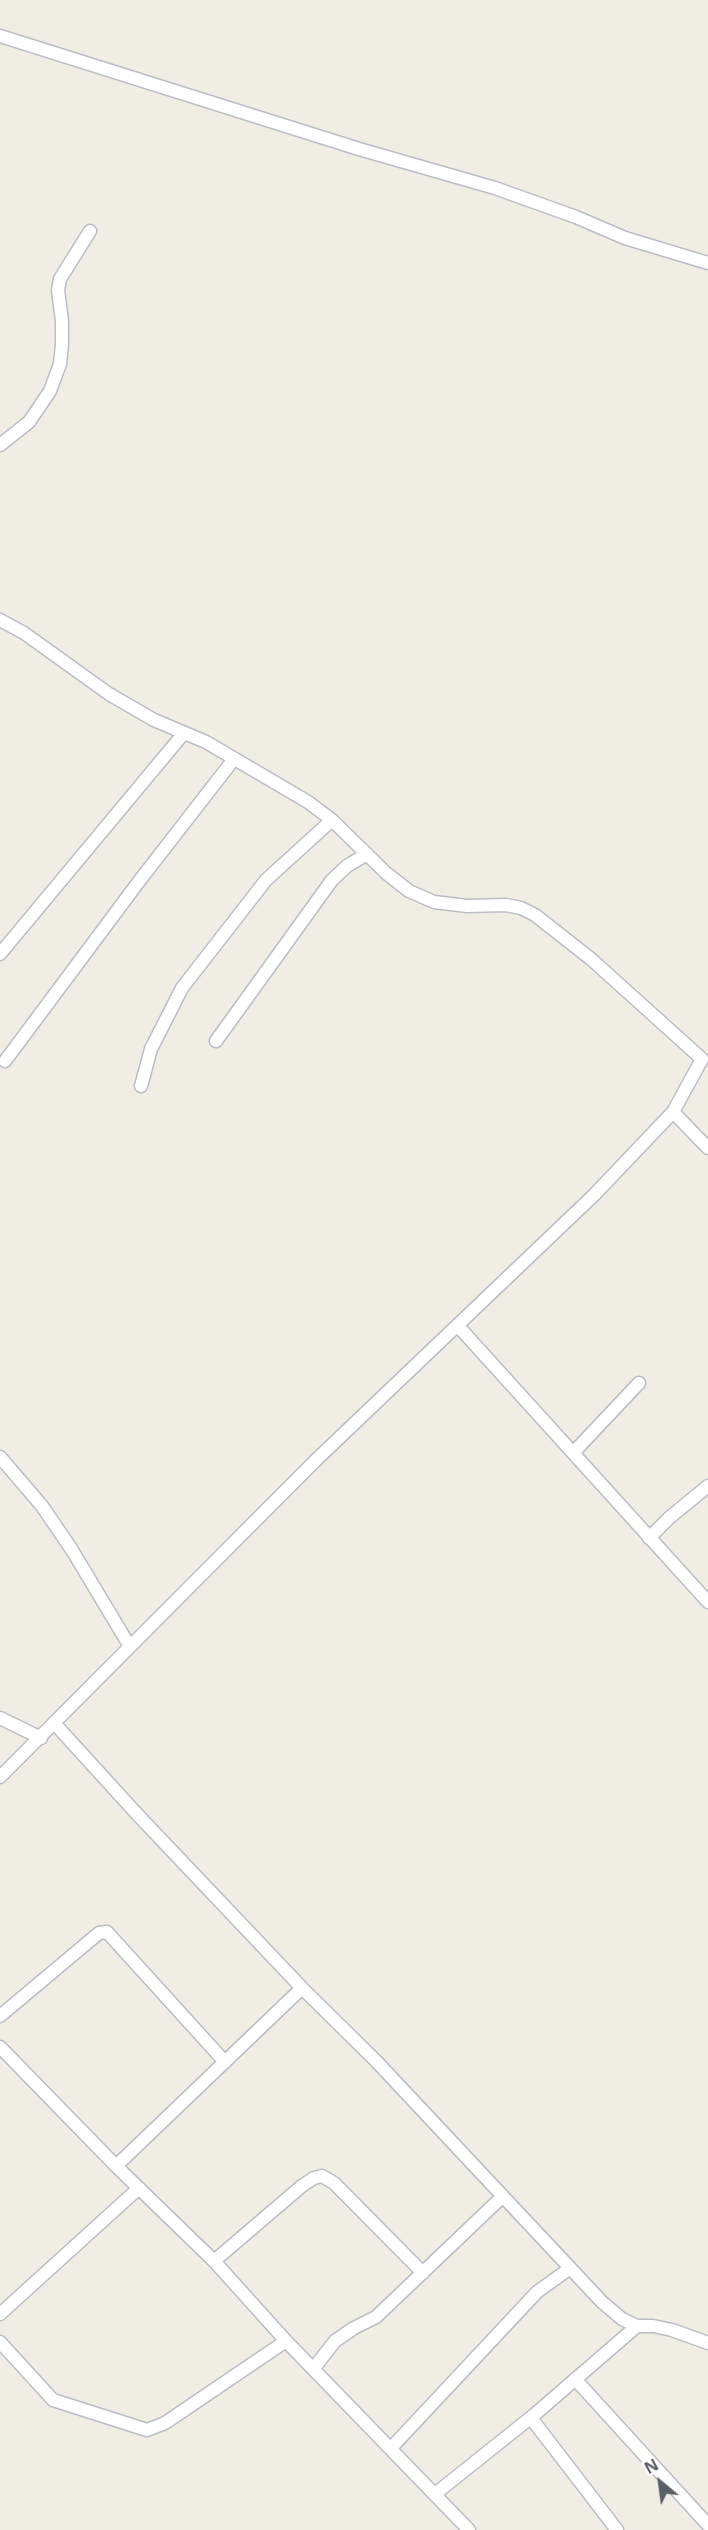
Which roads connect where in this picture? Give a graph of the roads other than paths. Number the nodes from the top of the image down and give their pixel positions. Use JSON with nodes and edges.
{"nodes":[{"id":1,"x":0,"y":36,"type":"edge"},
{"id":2,"x":90,"y":231,"type":"dead end"},
{"id":3,"x":708,"y":263,"type":"edge"},
{"id":4,"x":0,"y":445,"type":"edge"},
{"id":5,"x":0,"y":620,"type":"edge"},
{"id":6,"x":184,"y":733,"type":"junction"},
{"id":7,"x":234,"y":759,"type":"junction"},
{"id":8,"x":332,"y":820,"type":"junction"},
{"id":9,"x":367,"y":854,"type":"junction"},
{"id":10,"x":0,"y":954,"type":"edge"},
{"id":11,"x":216,"y":1041,"type":"dead end"},
{"id":12,"x":706,"y":1055,"type":"edge"},
{"id":13,"x":5,"y":1061,"type":"dead end"},
{"id":14,"x":141,"y":1086,"type":"dead end"},
{"id":15,"x":673,"y":1112,"type":"junction"},
{"id":16,"x":708,"y":1148,"type":"edge"},
{"id":17,"x":458,"y":1326,"type":"junction"},
{"id":18,"x":639,"y":1383,"type":"dead end"},
{"id":19,"x":573,"y":1453,"type":"junction"},
{"id":20,"x":0,"y":1457,"type":"edge"},
{"id":21,"x":708,"y":1486,"type":"edge"},
{"id":22,"x":649,"y":1538,"type":"junction"},
{"id":23,"x":708,"y":1602,"type":"edge"},
{"id":24,"x":129,"y":1645,"type":"junction"},
{"id":25,"x":0,"y":1718,"type":"edge"},
{"id":26,"x":55,"y":1724,"type":"junction"},
{"id":27,"x":41,"y":1738,"type":"junction"},
{"id":28,"x":0,"y":1777,"type":"edge"},
{"id":29,"x":302,"y":1988,"type":"junction"},
{"id":30,"x":0,"y":2016,"type":"edge"},
{"id":31,"x":0,"y":2047,"type":"edge"},
{"id":32,"x":225,"y":2062,"type":"junction"},
{"id":33,"x":116,"y":2166,"type":"junction"},
{"id":34,"x":139,"y":2188,"type":"junction"},
{"id":35,"x":502,"y":2197,"type":"junction"},
{"id":36,"x":214,"y":2261,"type":"junction"},
{"id":37,"x":569,"y":2270,"type":"junction"},
{"id":38,"x":423,"y":2273,"type":"junction"},
{"id":39,"x":0,"y":2314,"type":"edge"},
{"id":40,"x":637,"y":2326,"type":"junction"},
{"id":41,"x":286,"y":2341,"type":"junction"},
{"id":42,"x":0,"y":2342,"type":"edge"},
{"id":43,"x":708,"y":2343,"type":"edge"},
{"id":44,"x":314,"y":2367,"type":"junction"},
{"id":45,"x":575,"y":2379,"type":"junction"},
{"id":46,"x":531,"y":2418,"type":"junction"},
{"id":47,"x":391,"y":2448,"type":"junction"},
{"id":48,"x":435,"y":2494,"type":"junction"},
{"id":49,"x":708,"y":2525,"type":"edge"},
{"id":50,"x":469,"y":2530,"type":"edge"},
{"id":51,"x":617,"y":2530,"type":"edge"}],
"edges":[{"from":1,"to":3,"type":"street"},
{"from":2,"to":4,"type":"street"},
{"from":5,"to":6,"type":"street"},
{"from":6,"to":7,"type":"street"},
{"from":6,"to":10,"type":"street"},
{"from":7,"to":8,"type":"street"},
{"from":7,"to":13,"type":"street"},
{"from":8,"to":9,"type":"street"},
{"from":8,"to":14,"type":"street"},
{"from":9,"to":11,"type":"street"},
{"from":9,"to":12,"type":"street"},
{"from":12,"to":15,"type":"street"},
{"from":15,"to":16,"type":"street"},
{"from":15,"to":17,"type":"street"},
{"from":17,"to":19,"type":"street"},
{"from":17,"to":24,"type":"street"},
{"from":18,"to":19,"type":"street"},
{"from":19,"to":22,"type":"street"},
{"from":20,"to":24,"type":"street"},
{"from":21,"to":22,"type":"street"},
{"from":22,"to":23,"type":"street"},
{"from":24,"to":26,"type":"street"},
{"from":25,"to":27,"type":"street"},
{"from":26,"to":27,"type":"street"},
{"from":26,"to":29,"type":"street"},
{"from":27,"to":28,"type":"street"},
{"from":29,"to":32,"type":"street"},
{"from":29,"to":35,"type":"street"},
{"from":30,"to":32,"type":"street"},
{"from":31,"to":33,"type":"street"},
{"from":32,"to":33,"type":"street"},
{"from":33,"to":34,"type":"street"},
{"from":34,"to":36,"type":"street"},
{"from":34,"to":39,"type":"street"},
{"from":35,"to":37,"type":"street"},
{"from":35,"to":38,"type":"street"},
{"from":36,"to":38,"type":"street"},
{"from":36,"to":41,"type":"street"},
{"from":37,"to":40,"type":"street"},
{"from":37,"to":47,"type":"street"},
{"from":38,"to":44,"type":"street"},
{"from":40,"to":43,"type":"street"},
{"from":40,"to":45,"type":"street"},
{"from":41,"to":42,"type":"street"},
{"from":41,"to":44,"type":"street"},
{"from":44,"to":47,"type":"street"},
{"from":45,"to":46,"type":"street"},
{"from":45,"to":49,"type":"street"},
{"from":46,"to":48,"type":"street"},
{"from":46,"to":51,"type":"street"},
{"from":47,"to":48,"type":"street"},
{"from":48,"to":50,"type":"street"}]}
